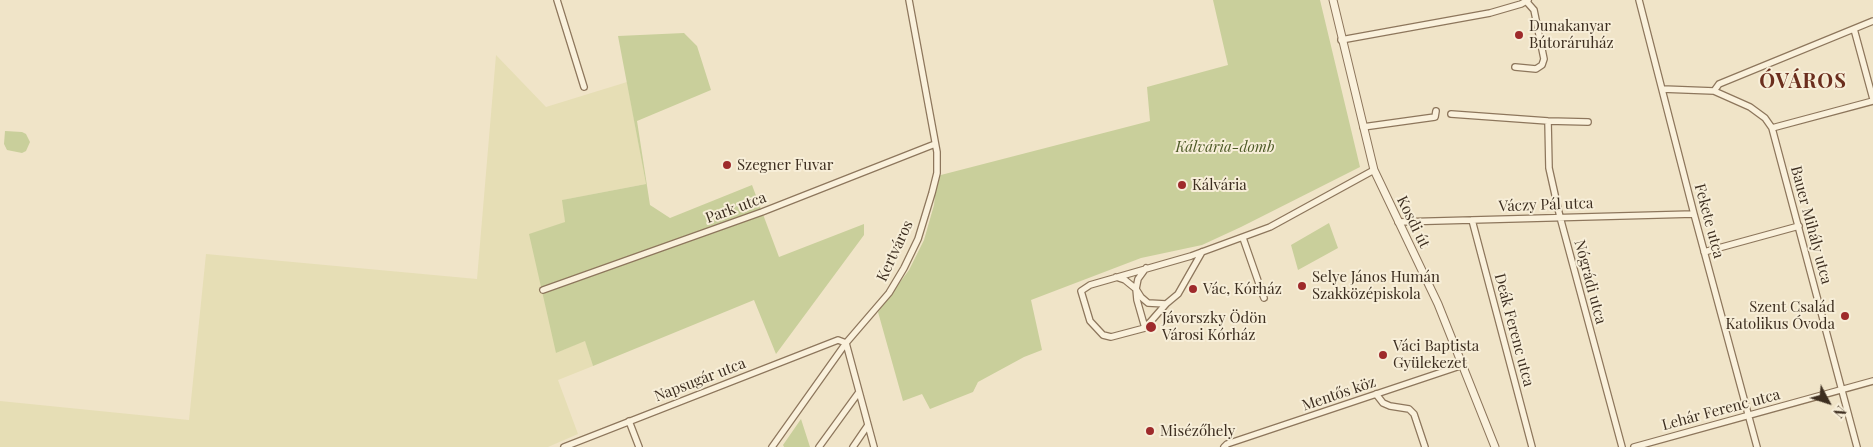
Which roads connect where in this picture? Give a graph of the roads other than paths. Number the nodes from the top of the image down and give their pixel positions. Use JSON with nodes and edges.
{"nodes":[{"id":1,"x":557,"y":0,"type":"edge"},
{"id":2,"x":909,"y":0,"type":"edge"},
{"id":3,"x":1332,"y":0,"type":"edge"},
{"id":4,"x":1527,"y":0,"type":"edge"},
{"id":5,"x":1639,"y":0,"type":"edge"},
{"id":6,"x":1873,"y":21,"type":"edge"},
{"id":7,"x":1854,"y":29,"type":"junction"},
{"id":8,"x":1341,"y":40,"type":"junction"},
{"id":9,"x":1514,"y":67,"type":"dead end"},
{"id":10,"x":584,"y":87,"type":"dead end"},
{"id":11,"x":1662,"y":89,"type":"junction"},
{"id":12,"x":1714,"y":91,"type":"junction"},
{"id":13,"x":1873,"y":100,"type":"edge"},
{"id":14,"x":1436,"y":111,"type":"dead end"},
{"id":15,"x":1451,"y":114,"type":"dead end"},
{"id":16,"x":1548,"y":121,"type":"junction"},
{"id":17,"x":1588,"y":122,"type":"dead end"},
{"id":18,"x":1363,"y":127,"type":"junction"},
{"id":19,"x":1772,"y":128,"type":"junction"},
{"id":20,"x":935,"y":144,"type":"junction"},
{"id":21,"x":1374,"y":170,"type":"junction"},
{"id":22,"x":1694,"y":214,"type":"junction"},
{"id":23,"x":1560,"y":217,"type":"junction"},
{"id":24,"x":1472,"y":220,"type":"junction"},
{"id":25,"x":1398,"y":222,"type":"junction"},
{"id":26,"x":1799,"y":226,"type":"junction"},
{"id":27,"x":1243,"y":238,"type":"junction"},
{"id":28,"x":1202,"y":252,"type":"junction"},
{"id":29,"x":1704,"y":252,"type":"junction"},
{"id":30,"x":1146,"y":268,"type":"junction"},
{"id":31,"x":1116,"y":277,"type":"junction"},
{"id":32,"x":1136,"y":289,"type":"junction"},
{"id":33,"x":543,"y":290,"type":"dead end"},
{"id":34,"x":1264,"y":298,"type":"dead end"},
{"id":35,"x":1166,"y":304,"type":"junction"},
{"id":36,"x":1146,"y":328,"type":"junction"},
{"id":37,"x":846,"y":343,"type":"junction"},
{"id":38,"x":1462,"y":366,"type":"junction"},
{"id":39,"x":1873,"y":381,"type":"edge"},
{"id":40,"x":1841,"y":390,"type":"junction"},
{"id":41,"x":859,"y":392,"type":"junction"},
{"id":42,"x":1376,"y":394,"type":"junction"},
{"id":43,"x":1749,"y":415,"type":"junction"},
{"id":44,"x":629,"y":421,"type":"junction"},
{"id":45,"x":868,"y":425,"type":"junction"},
{"id":46,"x":564,"y":447,"type":"edge"},
{"id":47,"x":639,"y":447,"type":"edge"},
{"id":48,"x":772,"y":447,"type":"edge"},
{"id":49,"x":819,"y":447,"type":"edge"},
{"id":50,"x":853,"y":447,"type":"edge"},
{"id":51,"x":874,"y":447,"type":"edge"},
{"id":52,"x":1224,"y":447,"type":"edge"},
{"id":53,"x":1425,"y":447,"type":"edge"},
{"id":54,"x":1495,"y":447,"type":"edge"},
{"id":55,"x":1532,"y":447,"type":"edge"},
{"id":56,"x":1622,"y":447,"type":"edge"},
{"id":57,"x":1634,"y":447,"type":"edge"},
{"id":58,"x":1757,"y":447,"type":"edge"},
{"id":59,"x":1857,"y":447,"type":"edge"}],
"edges":[{"from":1,"to":10,"type":"street"},
{"from":2,"to":20,"type":"street","name":"Kertváros"},
{"from":3,"to":8,"type":"street","name":"Kosdi út"},
{"from":4,"to":8,"type":"street"},
{"from":4,"to":9,"type":"street"},
{"from":5,"to":11,"type":"street","name":"Fekete utca"},
{"from":6,"to":7,"type":"street"},
{"from":7,"to":12,"type":"street"},
{"from":7,"to":13,"type":"street"},
{"from":8,"to":18,"type":"street","name":"Kosdi út"},
{"from":11,"to":12,"type":"street","name":"Bauer Mihály utca"},
{"from":11,"to":22,"type":"street","name":"Fekete utca"},
{"from":12,"to":19,"type":"street","name":"Bauer Mihály utca"},
{"from":13,"to":19,"type":"street"},
{"from":14,"to":18,"type":"street"},
{"from":15,"to":16,"type":"street"},
{"from":16,"to":17,"type":"street"},
{"from":16,"to":23,"type":"street","name":"Nógrádi utca"},
{"from":18,"to":21,"type":"street","name":"Kosdi út"},
{"from":19,"to":26,"type":"street","name":"Bauer Mihály utca"},
{"from":20,"to":33,"type":"street","name":"Park utca"},
{"from":20,"to":37,"type":"street","name":"Kertváros"},
{"from":21,"to":25,"type":"street","name":"Kosdi út"},
{"from":21,"to":27,"type":"street"},
{"from":22,"to":23,"type":"street","name":"Váczy Pál utca"},
{"from":22,"to":29,"type":"street","name":"Fekete utca"},
{"from":23,"to":24,"type":"street","name":"Váczy Pál utca"},
{"from":23,"to":56,"type":"street","name":"Nógrádi utca"},
{"from":24,"to":25,"type":"street","name":"Váczy Pál utca"},
{"from":24,"to":55,"type":"street","name":"Deák Ferenc utca"},
{"from":25,"to":38,"type":"street","name":"Kosdi út"},
{"from":26,"to":29,"type":"street"},
{"from":26,"to":40,"type":"street","name":"Bauer Mihály utca"},
{"from":27,"to":28,"type":"street"},
{"from":27,"to":34,"type":"street"},
{"from":28,"to":30,"type":"street"},
{"from":28,"to":35,"type":"street"},
{"from":29,"to":43,"type":"street","name":"Fekete utca"},
{"from":30,"to":31,"type":"street"},
{"from":30,"to":32,"type":"street"},
{"from":31,"to":32,"type":"street"},
{"from":31,"to":36,"type":"street"},
{"from":32,"to":35,"type":"street"},
{"from":32,"to":36,"type":"street"},
{"from":35,"to":36,"type":"street"},
{"from":37,"to":41,"type":"street"},
{"from":37,"to":44,"type":"street","name":"Napsugár utca"},
{"from":37,"to":48,"type":"street","name":"Kertváros"},
{"from":38,"to":42,"type":"street","name":"Mentős köz"},
{"from":38,"to":54,"type":"street","name":"Kosdi út"},
{"from":39,"to":40,"type":"street","name":"Lehár Ferenc utca"},
{"from":40,"to":43,"type":"street","name":"Lehár Ferenc utca"},
{"from":40,"to":59,"type":"street","name":"Bauer Mihály utca"},
{"from":41,"to":45,"type":"street"},
{"from":41,"to":49,"type":"street"},
{"from":42,"to":52,"type":"street","name":"Mentős köz"},
{"from":42,"to":53,"type":"street"},
{"from":43,"to":57,"type":"street","name":"Lehár Ferenc utca"},
{"from":43,"to":58,"type":"street","name":"Fekete utca"},
{"from":44,"to":46,"type":"street","name":"Napsugár utca"},
{"from":44,"to":47,"type":"street"},
{"from":45,"to":50,"type":"street"},
{"from":45,"to":51,"type":"street"}]}
